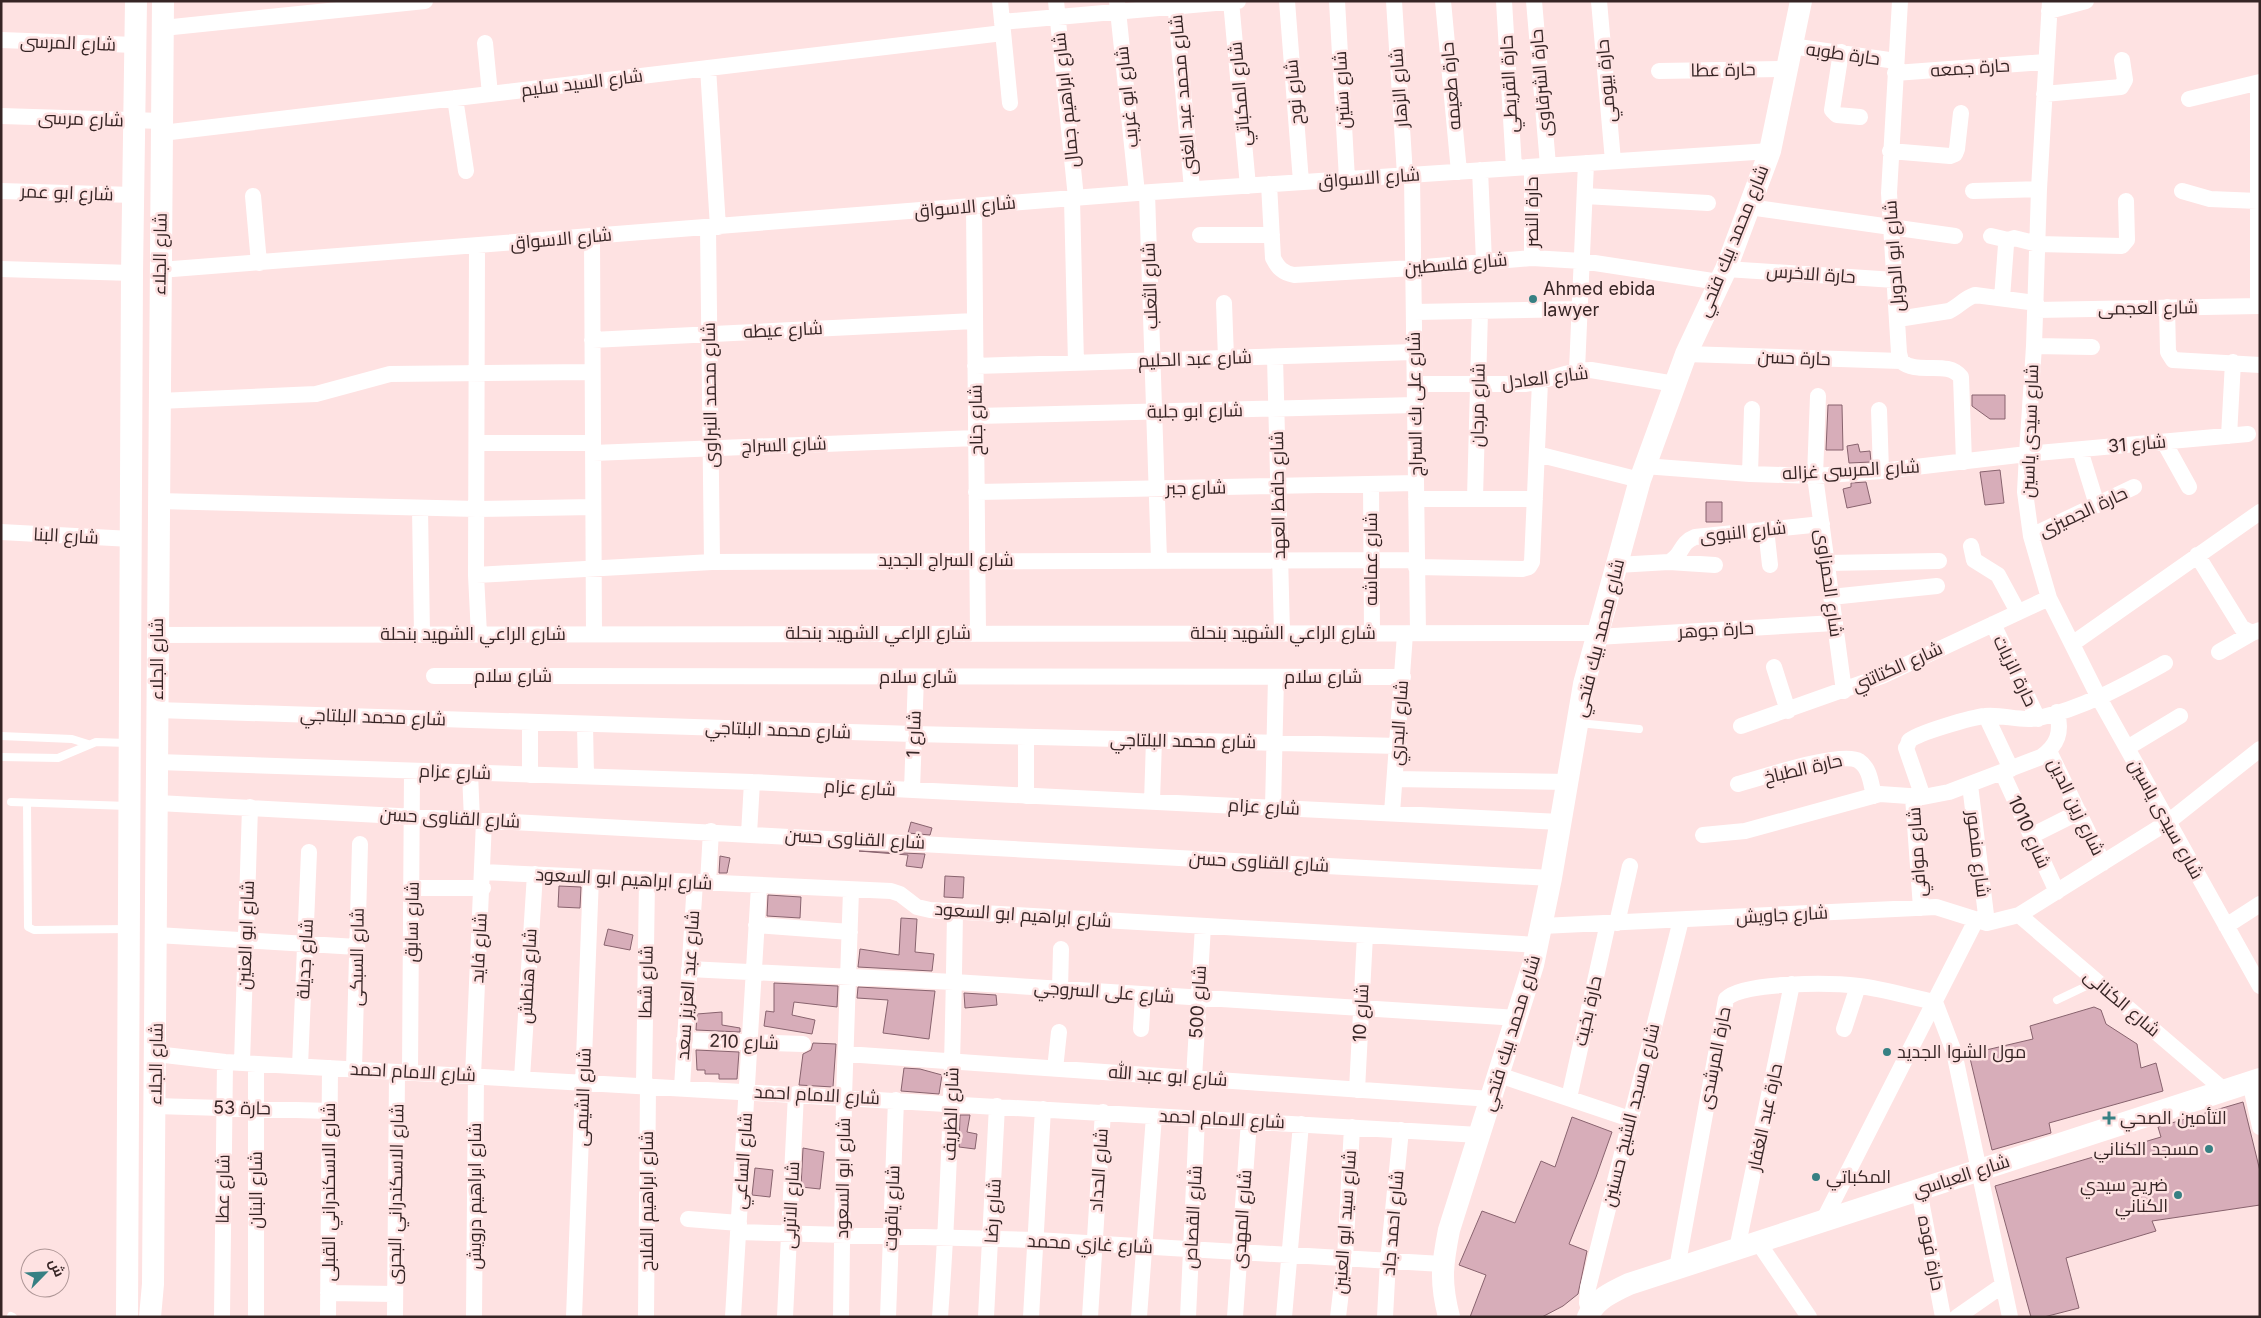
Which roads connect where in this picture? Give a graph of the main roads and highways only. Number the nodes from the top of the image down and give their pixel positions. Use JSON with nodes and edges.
{"nodes":[{"id":1,"x":136,"y":1,"type":"edge"},
{"id":2,"x":163,"y":1,"type":"edge"},
{"id":3,"x":1800,"y":1,"type":"edge"},
{"id":4,"x":131,"y":578,"type":"junction"},
{"id":5,"x":158,"y":578,"type":"junction"},
{"id":6,"x":2255,"y":1081,"type":"edge"},
{"id":7,"x":1589,"y":1314,"type":"edge"},
{"id":8,"x":127,"y":1317,"type":"edge"},
{"id":9,"x":150,"y":1317,"type":"edge"},
{"id":10,"x":1449,"y":1317,"type":"edge"}],
"edges":[{"from":1,"to":4,"type":"main road","name":"شارع الجلاء"},
{"from":2,"to":5,"type":"main road","name":"شارع الجلاء"},
{"from":3,"to":10,"type":"main road","name":"شارع محمد بيك فتحي"},
{"from":4,"to":5,"type":"main road"},
{"from":4,"to":8,"type":"main road","name":"شارع الجلاء"},
{"from":5,"to":9,"type":"main road","name":"شارع الجلاء"},
{"from":6,"to":7,"type":"main road","name":"شارع العباسي"}]}
